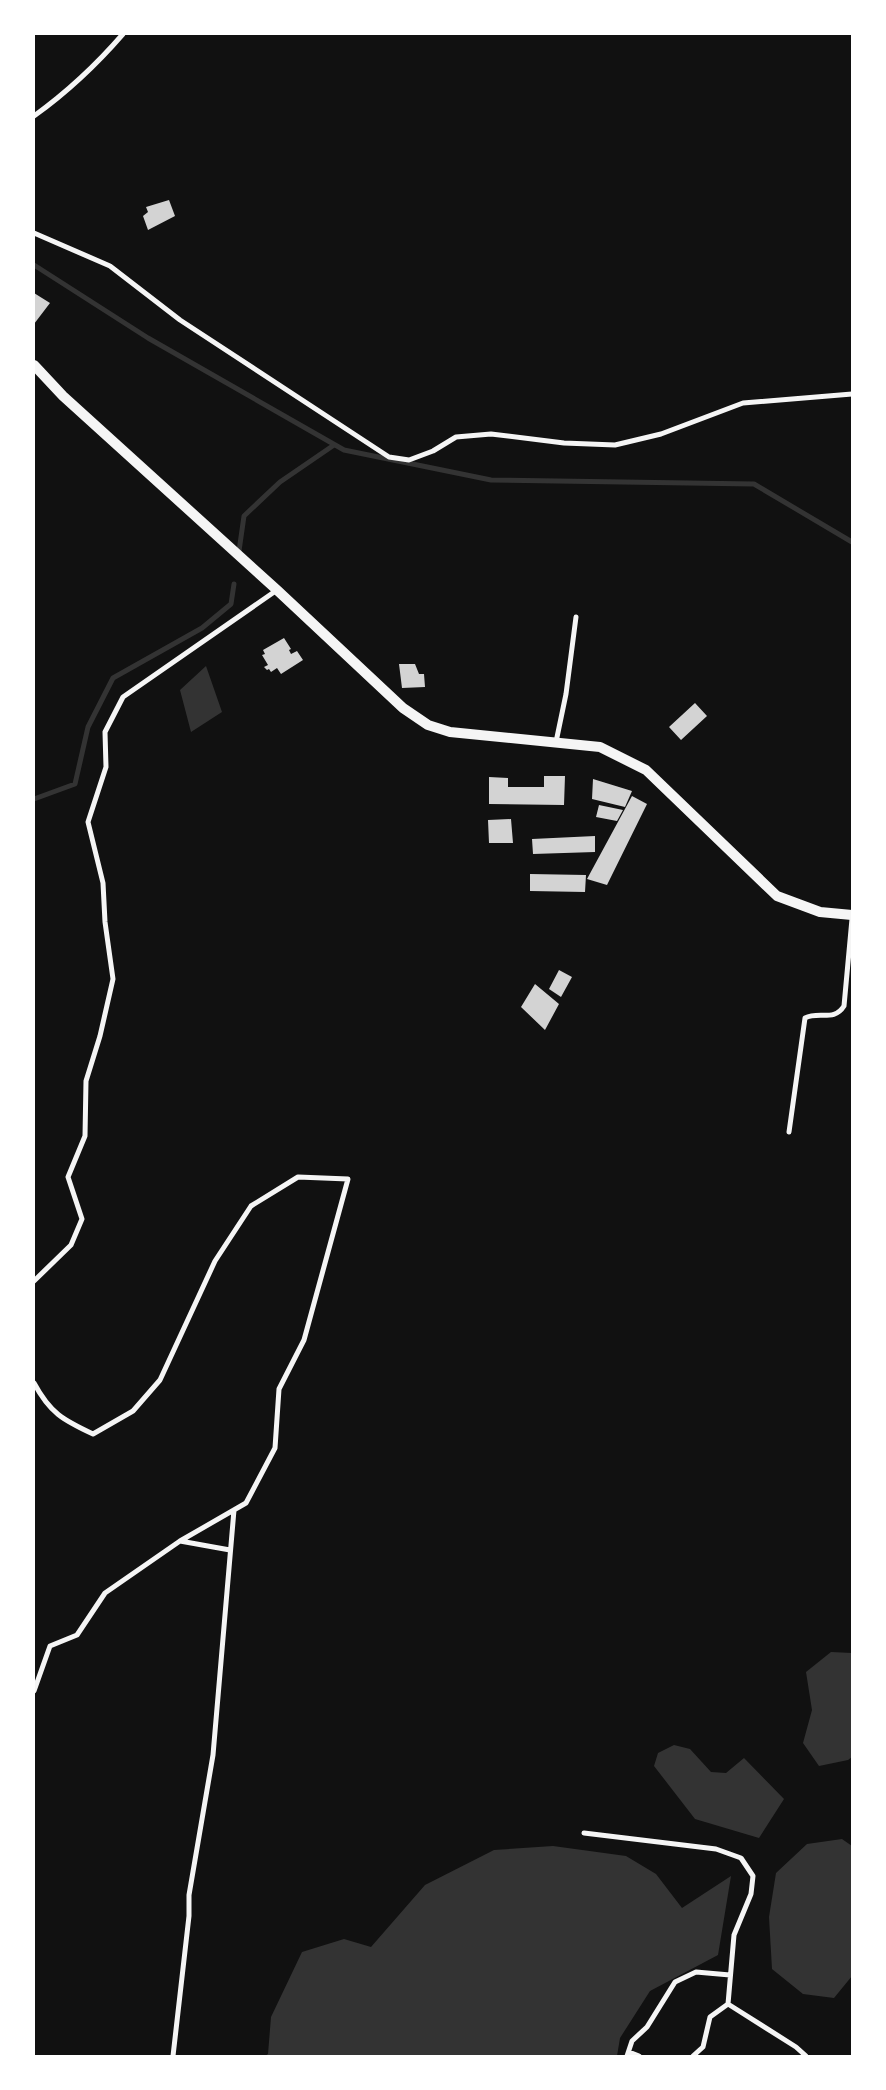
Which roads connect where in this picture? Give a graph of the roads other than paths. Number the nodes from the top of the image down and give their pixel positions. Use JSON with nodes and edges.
{"nodes":[{"id":1,"x":123,"y":34,"type":"edge"},
{"id":2,"x":34,"y":116,"type":"edge"},
{"id":3,"x":34,"y":232,"type":"edge"},
{"id":4,"x":34,"y":365,"type":"edge"},
{"id":5,"x":852,"y":394,"type":"edge"},
{"id":6,"x":277,"y":590,"type":"junction"},
{"id":7,"x":576,"y":617,"type":"dead end"},
{"id":8,"x":556,"y":742,"type":"junction"},
{"id":9,"x":852,"y":915,"type":"edge"},
{"id":10,"x":852,"y":919,"type":"edge"},
{"id":11,"x":789,"y":1132,"type":"dead end"},
{"id":12,"x":34,"y":1281,"type":"edge"},
{"id":13,"x":34,"y":1383,"type":"edge"},
{"id":14,"x":234,"y":1510,"type":"junction"},
{"id":15,"x":180,"y":1541,"type":"junction"},
{"id":16,"x":230,"y":1550,"type":"junction"},
{"id":17,"x":34,"y":1691,"type":"edge"},
{"id":18,"x":584,"y":1833,"type":"dead end"},
{"id":19,"x":730,"y":1975,"type":"junction"},
{"id":20,"x":728,"y":2004,"type":"junction"},
{"id":21,"x":628,"y":2054,"type":"edge"},
{"id":22,"x":173,"y":2056,"type":"edge"},
{"id":23,"x":639,"y":2056,"type":"edge"},
{"id":24,"x":693,"y":2056,"type":"edge"},
{"id":25,"x":806,"y":2056,"type":"edge"}],
"edges":[{"from":1,"to":2,"type":"street"},
{"from":3,"to":5,"type":"street"},
{"from":4,"to":6,"type":"main road"},
{"from":6,"to":8,"type":"main road"},
{"from":6,"to":12,"type":"street"},
{"from":7,"to":8,"type":"street"},
{"from":8,"to":9,"type":"main road"},
{"from":10,"to":11,"type":"street"},
{"from":13,"to":14,"type":"street"},
{"from":14,"to":15,"type":"street"},
{"from":14,"to":16,"type":"street"},
{"from":15,"to":16,"type":"street"},
{"from":15,"to":17,"type":"street"},
{"from":16,"to":22,"type":"street"},
{"from":18,"to":19,"type":"street"},
{"from":19,"to":20,"type":"street"},
{"from":19,"to":21,"type":"street"},
{"from":20,"to":24,"type":"street"},
{"from":20,"to":25,"type":"street"},
{"from":21,"to":23,"type":"street"}]}
